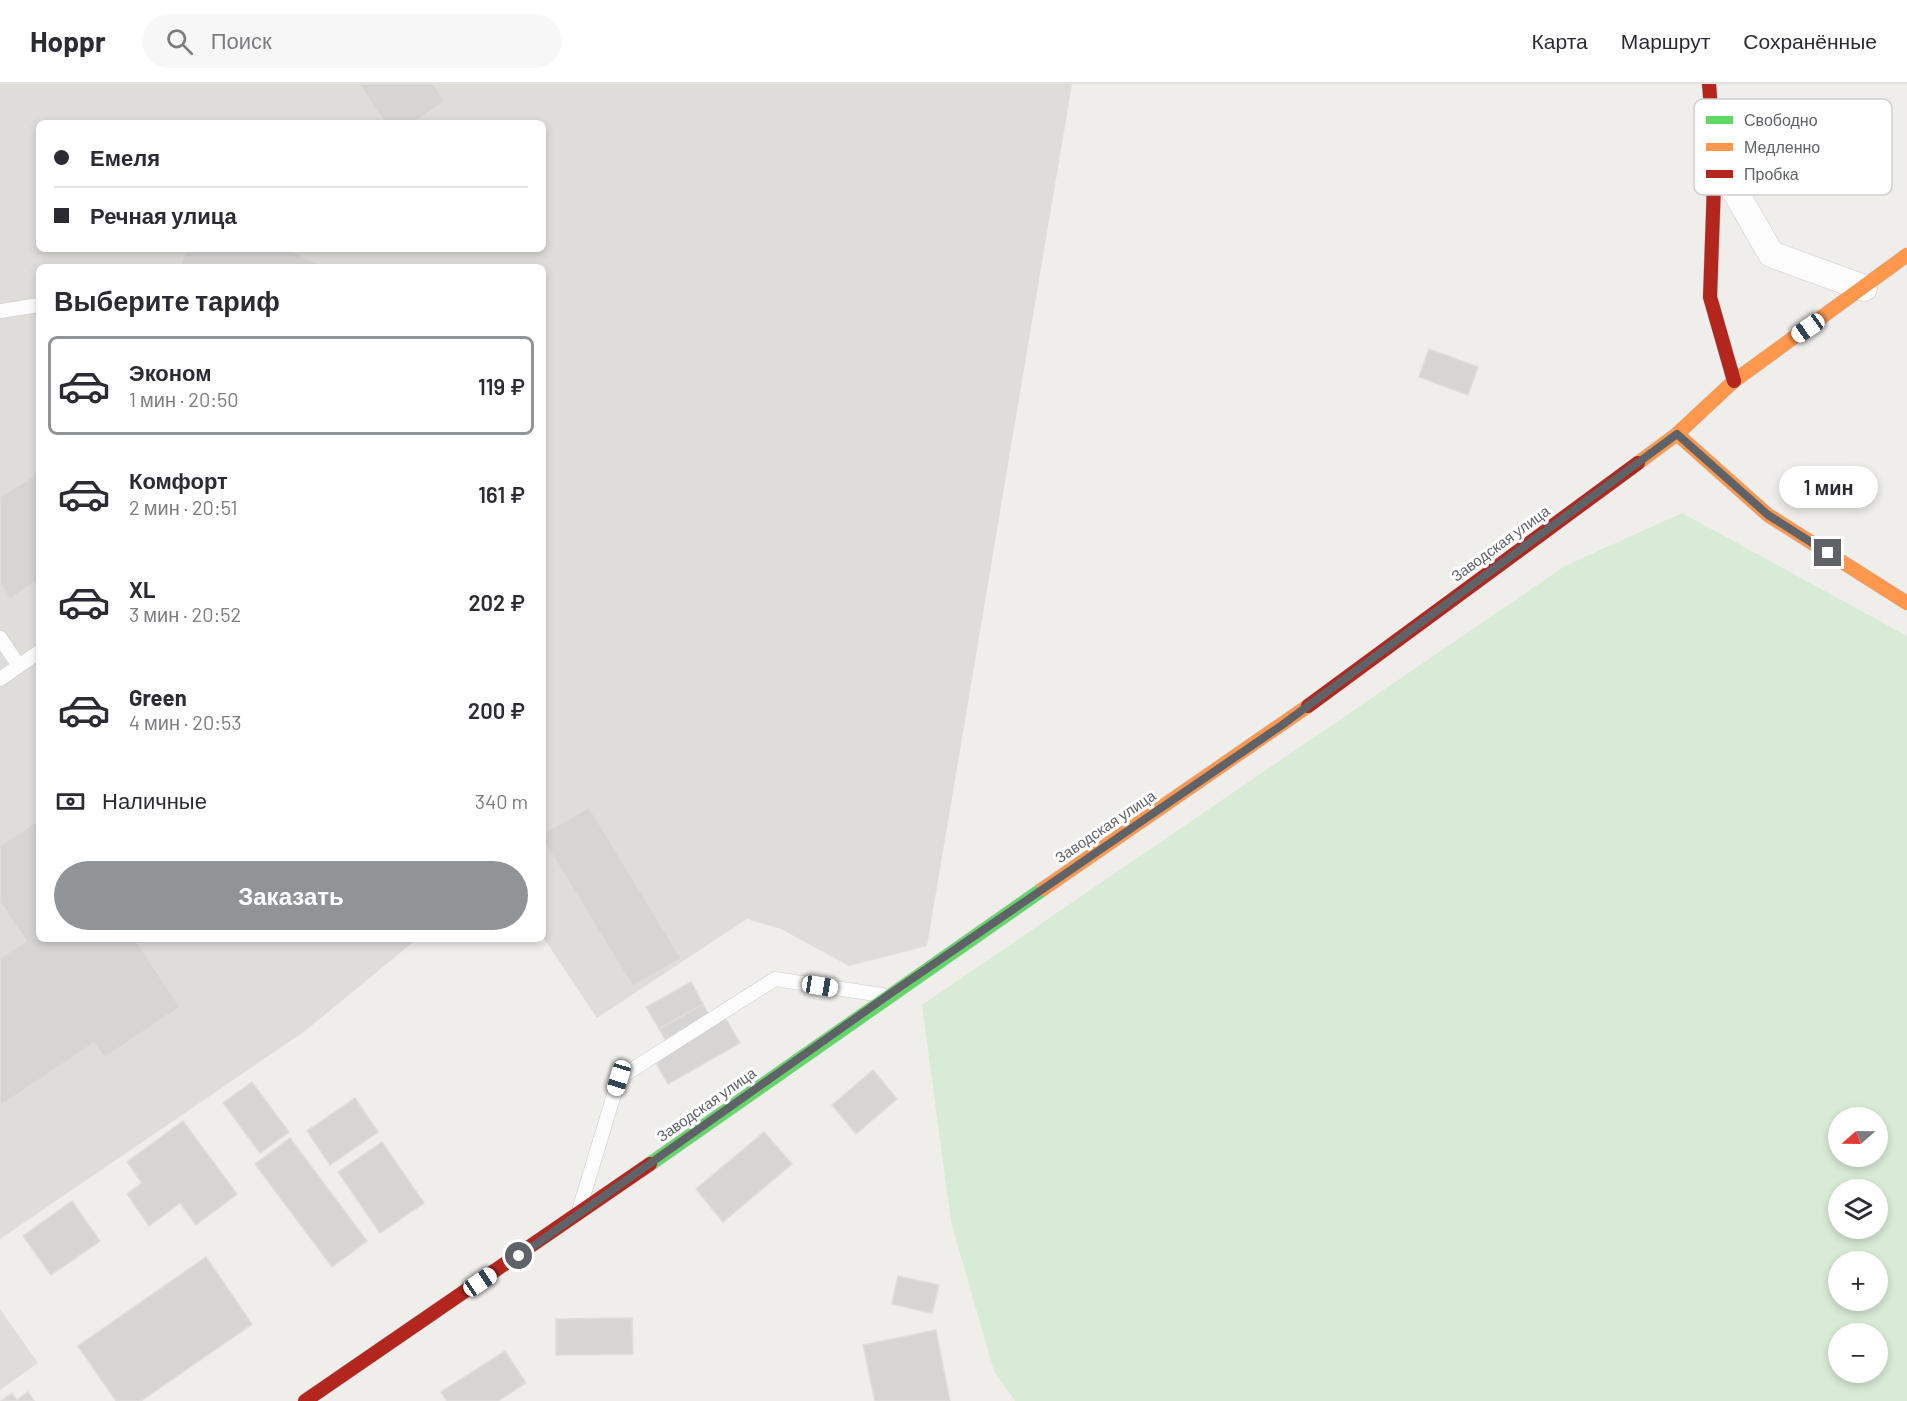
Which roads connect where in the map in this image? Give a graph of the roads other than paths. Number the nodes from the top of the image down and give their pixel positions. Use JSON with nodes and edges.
{"nodes":[{"id":1,"x":1709,"y":84,"type":"edge"},
{"id":2,"x":1710,"y":99,"type":"edge"},
{"id":3,"x":1714,"y":195,"type":"edge"},
{"id":4,"x":1737,"y":195,"type":"edge"},
{"id":5,"x":1907,"y":255,"type":"edge"},
{"id":6,"x":1864,"y":288,"type":"junction"},
{"id":7,"x":36,"y":305,"type":"edge"},
{"id":8,"x":0,"y":311,"type":"edge"},
{"id":9,"x":1734,"y":381,"type":"junction"},
{"id":10,"x":1677,"y":434,"type":"junction"},
{"id":11,"x":1907,"y":603,"type":"edge"},
{"id":12,"x":0,"y":638,"type":"edge"},
{"id":13,"x":36,"y":654,"type":"edge"},
{"id":14,"x":19,"y":666,"type":"junction"},
{"id":15,"x":0,"y":679,"type":"edge"},
{"id":16,"x":887,"y":996,"type":"junction"},
{"id":17,"x":577,"y":1216,"type":"junction"},
{"id":18,"x":305,"y":1401,"type":"edge"}],
"edges":[{"from":1,"to":2,"type":"main road"},
{"from":3,"to":9,"type":"main road"},
{"from":4,"to":6,"type":"street"},
{"from":5,"to":6,"type":"main road","name":"Заводская улица"},
{"from":6,"to":9,"type":"main road","name":"Заводская улица"},
{"from":7,"to":8,"type":"lane"},
{"from":9,"to":10,"type":"main road","name":"Заводская улица"},
{"from":10,"to":11,"type":"main road"},
{"from":10,"to":16,"type":"main road","name":"Заводская улица"},
{"from":12,"to":14,"type":"lane"},
{"from":13,"to":14,"type":"lane"},
{"from":14,"to":15,"type":"lane"},
{"from":16,"to":17,"type":"main road","name":"Заводская улица"},
{"from":16,"to":17,"type":"lane"},
{"from":17,"to":18,"type":"main road","name":"Заводская улица"}]}
